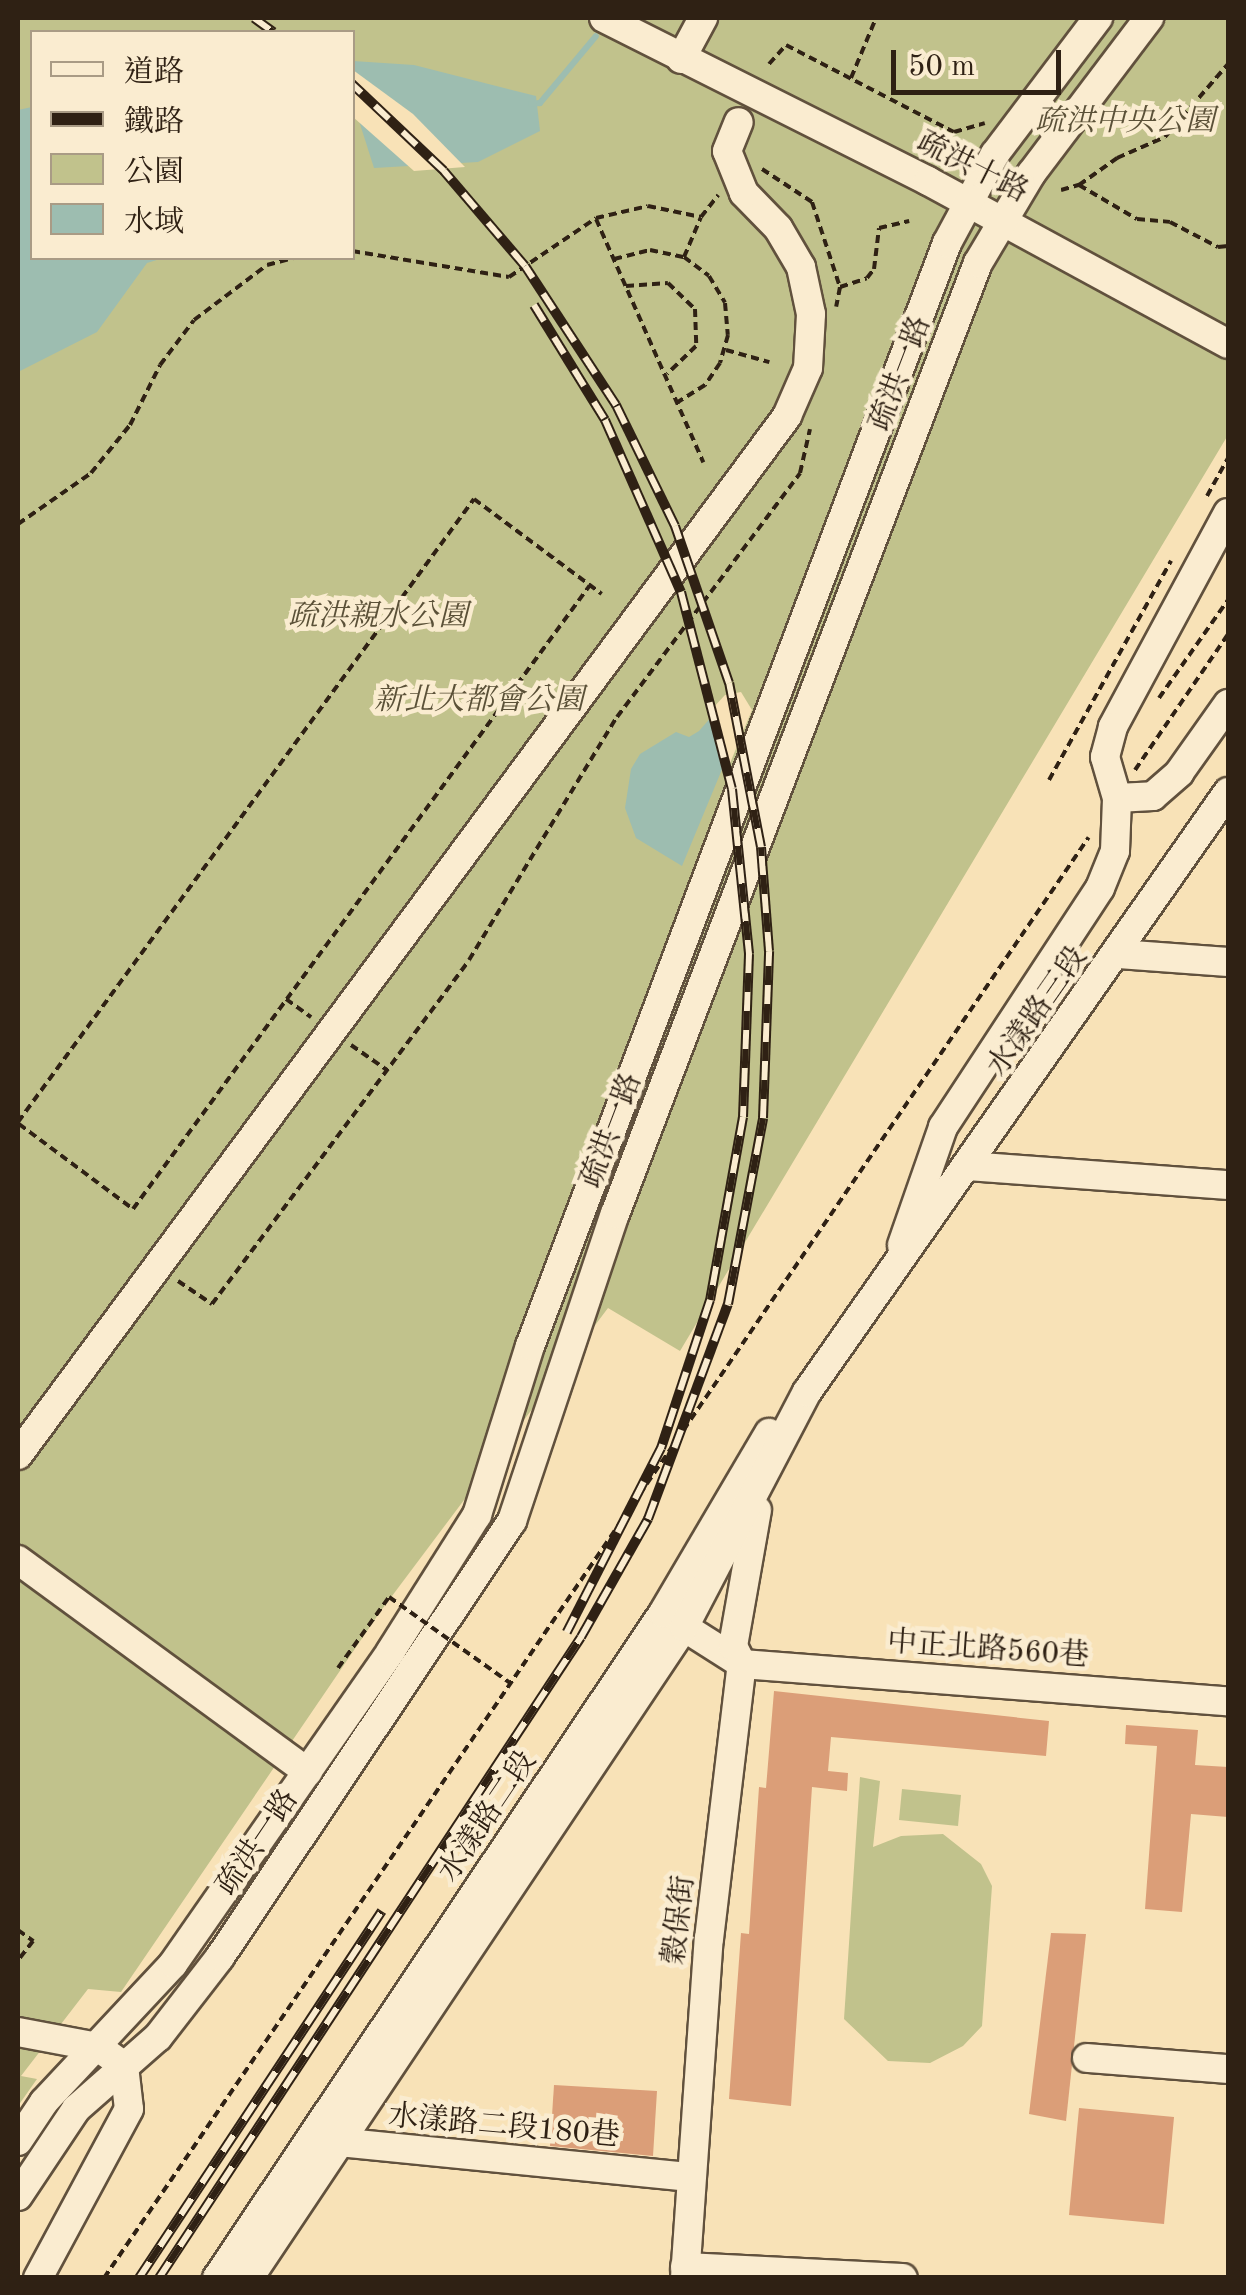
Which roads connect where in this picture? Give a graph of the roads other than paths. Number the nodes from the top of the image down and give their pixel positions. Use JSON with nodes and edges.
{"nodes":[{"id":1,"x":604,"y":18,"type":"edge"},
{"id":2,"x":704,"y":18,"type":"edge"},
{"id":3,"x":1098,"y":18,"type":"edge"},
{"id":4,"x":1149,"y":18,"type":"edge"},
{"id":5,"x":681,"y":59,"type":"junction"},
{"id":6,"x":739,"y":122,"type":"dead end"},
{"id":7,"x":969,"y":202,"type":"junction"},
{"id":8,"x":1000,"y":219,"type":"junction"},
{"id":9,"x":1228,"y":344,"type":"edge"},
{"id":10,"x":1228,"y":513,"type":"edge"},
{"id":11,"x":1228,"y":704,"type":"edge"},
{"id":12,"x":1121,"y":792,"type":"junction"},
{"id":13,"x":1228,"y":792,"type":"edge"},
{"id":14,"x":1119,"y":954,"type":"junction"},
{"id":15,"x":1228,"y":962,"type":"edge"},
{"id":16,"x":968,"y":1166,"type":"junction"},
{"id":17,"x":1228,"y":1185,"type":"edge"},
{"id":18,"x":896,"y":1266,"type":"junction"},
{"id":19,"x":807,"y":1392,"type":"junction"},
{"id":20,"x":18,"y":1455,"type":"edge"},
{"id":21,"x":761,"y":1487,"type":"junction"},
{"id":22,"x":18,"y":1560,"type":"edge"},
{"id":23,"x":674,"y":1620,"type":"junction"},
{"id":24,"x":742,"y":1664,"type":"junction"},
{"id":25,"x":1228,"y":1701,"type":"edge"},
{"id":26,"x":308,"y":1772,"type":"junction"},
{"id":27,"x":18,"y":2032,"type":"edge"},
{"id":28,"x":98,"y":2047,"type":"junction"},
{"id":29,"x":1086,"y":2058,"type":"dead end"},
{"id":30,"x":124,"y":2066,"type":"junction"},
{"id":31,"x":1228,"y":2069,"type":"edge"},
{"id":32,"x":18,"y":2141,"type":"edge"},
{"id":33,"x":327,"y":2141,"type":"junction"},
{"id":34,"x":291,"y":2171,"type":"junction"},
{"id":35,"x":689,"y":2176,"type":"junction"},
{"id":36,"x":18,"y":2196,"type":"edge"},
{"id":37,"x":685,"y":2272,"type":"edge"},
{"id":38,"x":38,"y":2278,"type":"edge"},
{"id":39,"x":195,"y":2278,"type":"edge"},
{"id":40,"x":218,"y":2278,"type":"edge"},
{"id":41,"x":250,"y":2278,"type":"edge"},
{"id":42,"x":903,"y":2278,"type":"edge"}],
"edges":[{"from":1,"to":5,"type":"street","name":"疏洪十路"},
{"from":2,"to":5,"type":"street"},
{"from":3,"to":7,"type":"street","name":"疏洪一路"},
{"from":4,"to":8,"type":"street","name":"疏洪一路"},
{"from":5,"to":7,"type":"street","name":"疏洪十路"},
{"from":6,"to":20,"type":"street"},
{"from":7,"to":8,"type":"street","name":"疏洪十路"},
{"from":7,"to":26,"type":"street","name":"疏洪一路"},
{"from":8,"to":9,"type":"street","name":"疏洪十路"},
{"from":8,"to":30,"type":"street","name":"疏洪一路"},
{"from":10,"to":12,"type":"street"},
{"from":11,"to":12,"type":"street"},
{"from":12,"to":18,"type":"street"},
{"from":13,"to":14,"type":"street","name":"水漾路三段"},
{"from":14,"to":15,"type":"street"},
{"from":14,"to":16,"type":"street","name":"水漾路三段"},
{"from":16,"to":17,"type":"street"},
{"from":16,"to":18,"type":"street","name":"水漾路三段"},
{"from":18,"to":19,"type":"street","name":"水漾路二段"},
{"from":19,"to":21,"type":"street","name":"水漾路二段"},
{"from":19,"to":23,"type":"street","name":"水漾路二段"},
{"from":21,"to":23,"type":"street","name":"水漾路二段"},
{"from":21,"to":24,"type":"street","name":"穀保街"},
{"from":22,"to":26,"type":"street"},
{"from":23,"to":24,"type":"street"},
{"from":23,"to":33,"type":"street","name":"水漾路二段"},
{"from":24,"to":25,"type":"street","name":"中正北路560巷"},
{"from":24,"to":35,"type":"street","name":"穀保街"},
{"from":26,"to":28,"type":"street","name":"疏洪一路"},
{"from":27,"to":28,"type":"street"},
{"from":28,"to":30,"type":"street"},
{"from":28,"to":32,"type":"street","name":"疏洪一路"},
{"from":29,"to":31,"type":"street"},
{"from":30,"to":36,"type":"street","name":"疏洪一路"},
{"from":30,"to":38,"type":"street"},
{"from":33,"to":34,"type":"street","name":"水漾路二段"},
{"from":33,"to":35,"type":"street","name":"水漾路二段180巷"},
{"from":33,"to":41,"type":"street","name":"水漾路二段"},
{"from":34,"to":39,"type":"street"},
{"from":34,"to":40,"type":"street","name":"水漾路二段"},
{"from":35,"to":37,"type":"street","name":"穀保街"},
{"from":37,"to":42,"type":"street"}]}
